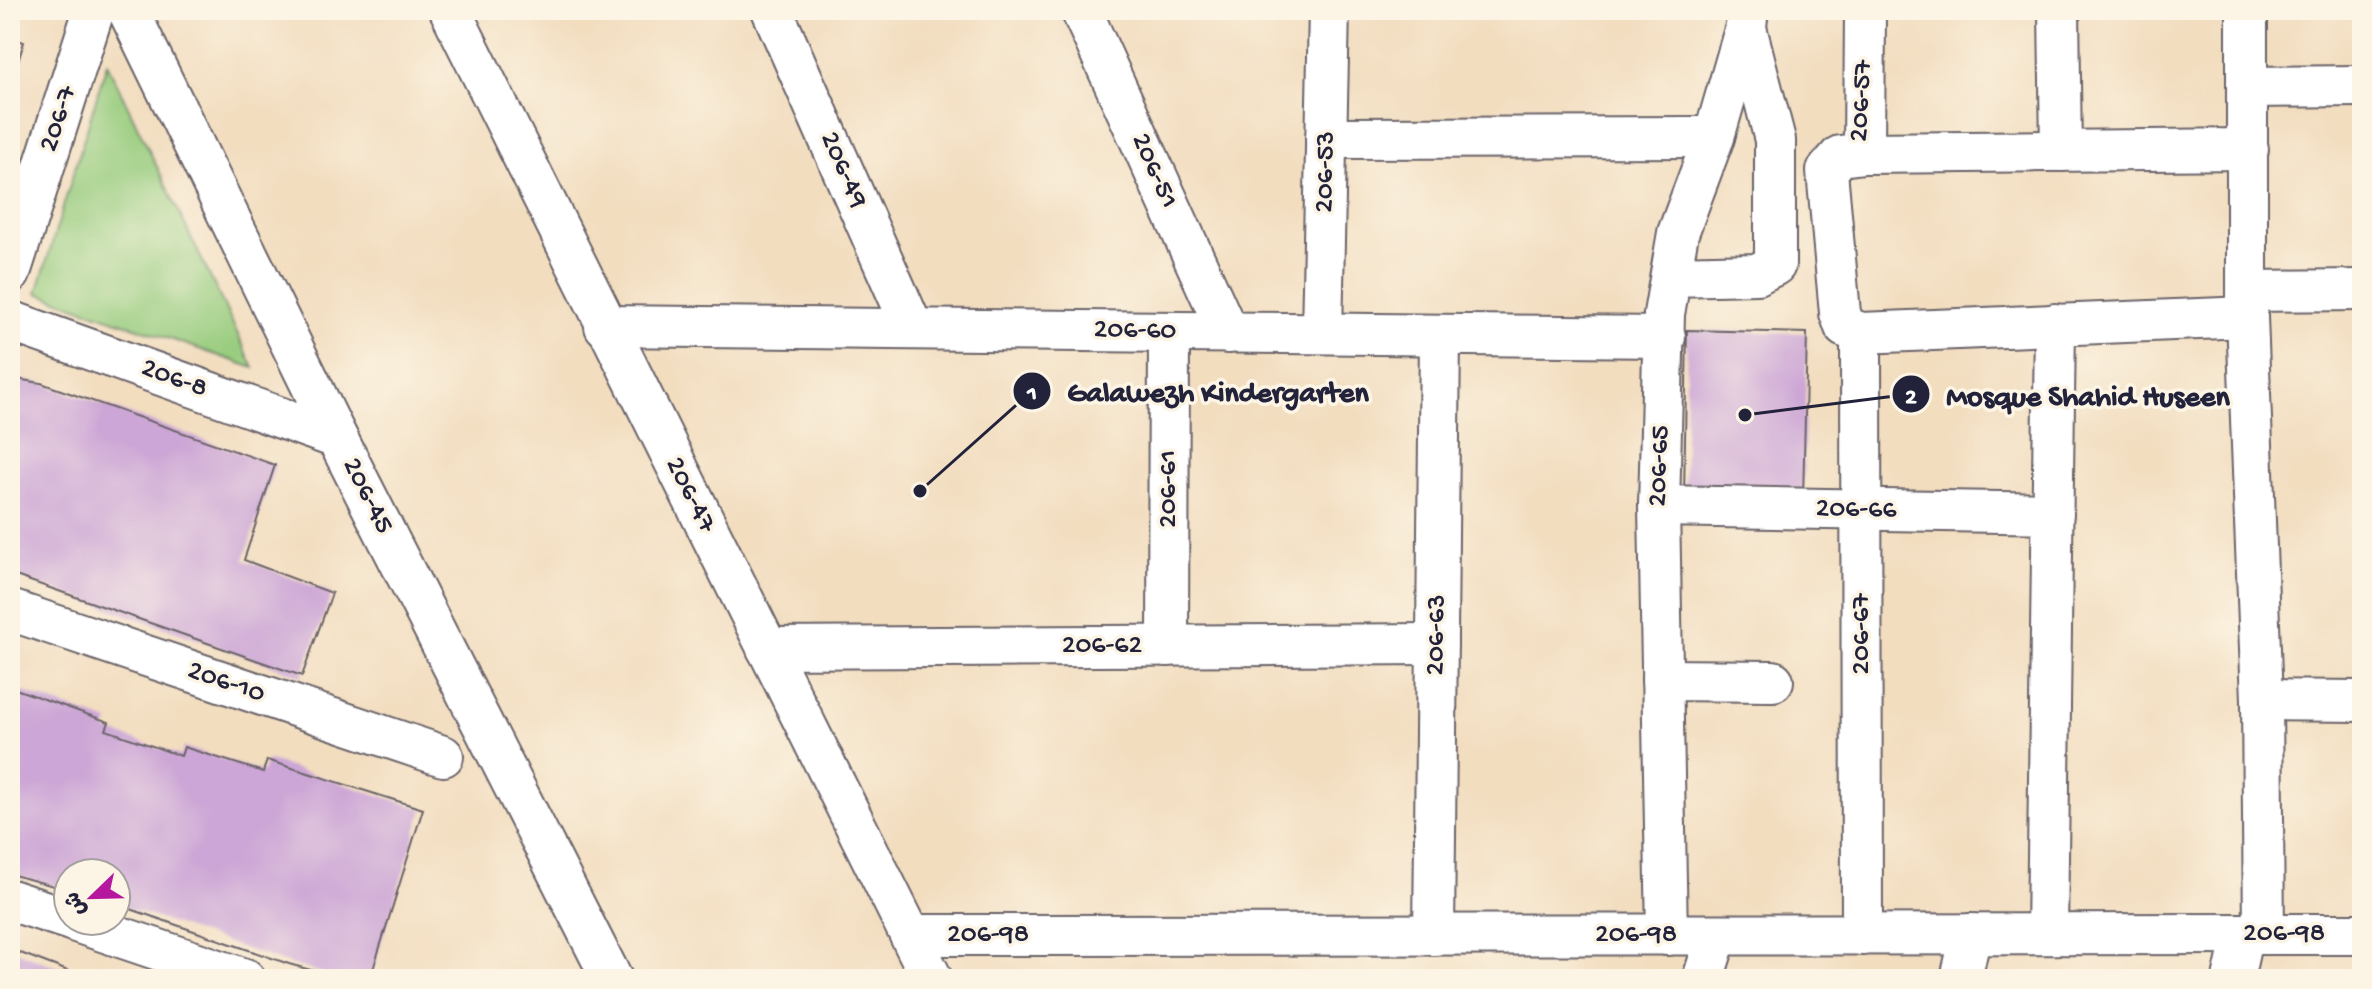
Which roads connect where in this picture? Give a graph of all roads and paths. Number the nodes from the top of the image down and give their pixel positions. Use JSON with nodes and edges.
{"nodes":[{"id":1,"x":94,"y":10,"type":"edge"},
{"id":2,"x":128,"y":10,"type":"edge"},
{"id":3,"x":450,"y":10,"type":"edge"},
{"id":4,"x":772,"y":10,"type":"edge"},
{"id":5,"x":1081,"y":10,"type":"edge"},
{"id":6,"x":1329,"y":10,"type":"edge"},
{"id":7,"x":1865,"y":10,"type":"edge"},
{"id":8,"x":2059,"y":10,"type":"edge"},
{"id":9,"x":2247,"y":10,"type":"edge"},
{"id":10,"x":1747,"y":18,"type":"edge"},
{"id":11,"x":2362,"y":86,"type":"edge"},
{"id":12,"x":2247,"y":87,"type":"junction"},
{"id":13,"x":1714,"y":137,"type":"junction"},
{"id":14,"x":1326,"y":138,"type":"junction"},
{"id":15,"x":2248,"y":149,"type":"junction"},
{"id":16,"x":2061,"y":151,"type":"junction"},
{"id":17,"x":1864,"y":153,"type":"junction"},
{"id":18,"x":10,"y":273,"type":"edge"},
{"id":19,"x":1671,"y":276,"type":"junction"},
{"id":20,"x":2362,"y":290,"type":"edge"},
{"id":21,"x":2248,"y":304,"type":"junction"},
{"id":22,"x":10,"y":321,"type":"edge"},
{"id":23,"x":1850,"y":323,"type":"junction"},
{"id":24,"x":2055,"y":324,"type":"junction"},
{"id":25,"x":605,"y":326,"type":"junction"},
{"id":26,"x":913,"y":329,"type":"junction"},
{"id":27,"x":1169,"y":332,"type":"junction"},
{"id":28,"x":1228,"y":333,"type":"junction"},
{"id":29,"x":1322,"y":333,"type":"junction"},
{"id":30,"x":1440,"y":335,"type":"junction"},
{"id":31,"x":1665,"y":337,"type":"junction"},
{"id":32,"x":337,"y":438,"type":"junction"},
{"id":33,"x":1659,"y":506,"type":"junction"},
{"id":34,"x":1863,"y":510,"type":"junction"},
{"id":35,"x":2053,"y":513,"type":"junction"},
{"id":36,"x":10,"y":610,"type":"edge"},
{"id":37,"x":1437,"y":644,"type":"junction"},
{"id":38,"x":1168,"y":646,"type":"junction"},
{"id":39,"x":767,"y":648,"type":"junction"},
{"id":40,"x":1662,"y":680,"type":"junction"},
{"id":41,"x":1773,"y":681,"type":"dead end"},
{"id":42,"x":2262,"y":700,"type":"junction"},
{"id":43,"x":2362,"y":701,"type":"edge"},
{"id":44,"x":443,"y":756,"type":"dead end"},
{"id":45,"x":10,"y":900,"type":"edge"},
{"id":46,"x":52,"y":914,"type":"edge"},
{"id":47,"x":1971,"y":934,"type":"junction"},
{"id":48,"x":2047,"y":934,"type":"junction"},
{"id":49,"x":2253,"y":934,"type":"junction"},
{"id":50,"x":2362,"y":934,"type":"edge"},
{"id":51,"x":910,"y":935,"type":"junction"},
{"id":52,"x":1434,"y":935,"type":"junction"},
{"id":53,"x":1667,"y":935,"type":"junction"},
{"id":54,"x":1717,"y":935,"type":"junction"},
{"id":55,"x":1862,"y":935,"type":"junction"},
{"id":56,"x":120,"y":937,"type":"edge"},
{"id":57,"x":245,"y":979,"type":"edge"},
{"id":58,"x":612,"y":979,"type":"edge"},
{"id":59,"x":932,"y":979,"type":"edge"},
{"id":60,"x":1703,"y":979,"type":"edge"},
{"id":61,"x":1961,"y":979,"type":"edge"},
{"id":62,"x":2233,"y":979,"type":"edge"}],
"edges":[{"from":1,"to":18,"type":"street","name":"206-7"},
{"from":2,"to":32,"type":"street","name":"206-45"},
{"from":3,"to":25,"type":"street","name":"206-47"},
{"from":4,"to":26,"type":"street","name":"206-49"},
{"from":5,"to":28,"type":"street","name":"206-51"},
{"from":6,"to":14,"type":"street","name":"206-53"},
{"from":7,"to":17,"type":"street","name":"206-57"},
{"from":8,"to":16,"type":"street"},
{"from":9,"to":12,"type":"street"},
{"from":10,"to":13,"type":"street","name":"206-65"},
{"from":10,"to":19,"type":"street"},
{"from":11,"to":12,"type":"street"},
{"from":12,"to":15,"type":"street"},
{"from":13,"to":14,"type":"street"},
{"from":13,"to":19,"type":"street","name":"206-65"},
{"from":14,"to":29,"type":"street","name":"206-53"},
{"from":15,"to":16,"type":"street"},
{"from":15,"to":21,"type":"street"},
{"from":16,"to":17,"type":"street"},
{"from":17,"to":23,"type":"street","name":"206-57"},
{"from":19,"to":31,"type":"street","name":"206-65"},
{"from":20,"to":21,"type":"street"},
{"from":21,"to":24,"type":"street"},
{"from":21,"to":42,"type":"street"},
{"from":22,"to":32,"type":"street","name":"206-8"},
{"from":23,"to":24,"type":"street"},
{"from":23,"to":34,"type":"street","name":"206-67"},
{"from":24,"to":35,"type":"street"},
{"from":25,"to":26,"type":"street","name":"206-60"},
{"from":25,"to":39,"type":"street","name":"206-47"},
{"from":26,"to":27,"type":"street","name":"206-60"},
{"from":27,"to":28,"type":"street","name":"206-60"},
{"from":27,"to":38,"type":"street","name":"206-61"},
{"from":28,"to":29,"type":"street","name":"206-60"},
{"from":29,"to":30,"type":"street","name":"206-60"},
{"from":30,"to":31,"type":"street","name":"206-60"},
{"from":30,"to":37,"type":"street","name":"206-63"},
{"from":31,"to":33,"type":"street","name":"206-65"},
{"from":32,"to":58,"type":"street","name":"206-45"},
{"from":33,"to":34,"type":"street","name":"206-66"},
{"from":33,"to":40,"type":"street","name":"206-65"},
{"from":34,"to":35,"type":"street","name":"206-66"},
{"from":34,"to":55,"type":"street","name":"206-67"},
{"from":35,"to":48,"type":"street"},
{"from":36,"to":44,"type":"street","name":"206-10"},
{"from":37,"to":38,"type":"street","name":"206-62"},
{"from":37,"to":52,"type":"street","name":"206-63"},
{"from":38,"to":39,"type":"street","name":"206-62"},
{"from":39,"to":51,"type":"street","name":"206-47"},
{"from":40,"to":41,"type":"street"},
{"from":40,"to":53,"type":"street","name":"206-65"},
{"from":42,"to":43,"type":"street"},
{"from":42,"to":49,"type":"street"},
{"from":45,"to":46,"type":"street"},
{"from":47,"to":48,"type":"street","name":"206-98"},
{"from":47,"to":55,"type":"street","name":"206-98"},
{"from":47,"to":61,"type":"street"},
{"from":48,"to":49,"type":"street","name":"206-98"},
{"from":49,"to":50,"type":"street","name":"206-98"},
{"from":49,"to":62,"type":"street"},
{"from":51,"to":52,"type":"street","name":"206-98"},
{"from":51,"to":59,"type":"street","name":"206-47"},
{"from":52,"to":53,"type":"street","name":"206-98"},
{"from":53,"to":54,"type":"street","name":"206-98"},
{"from":54,"to":55,"type":"street","name":"206-98"},
{"from":54,"to":60,"type":"street"},
{"from":56,"to":57,"type":"street"}]}
